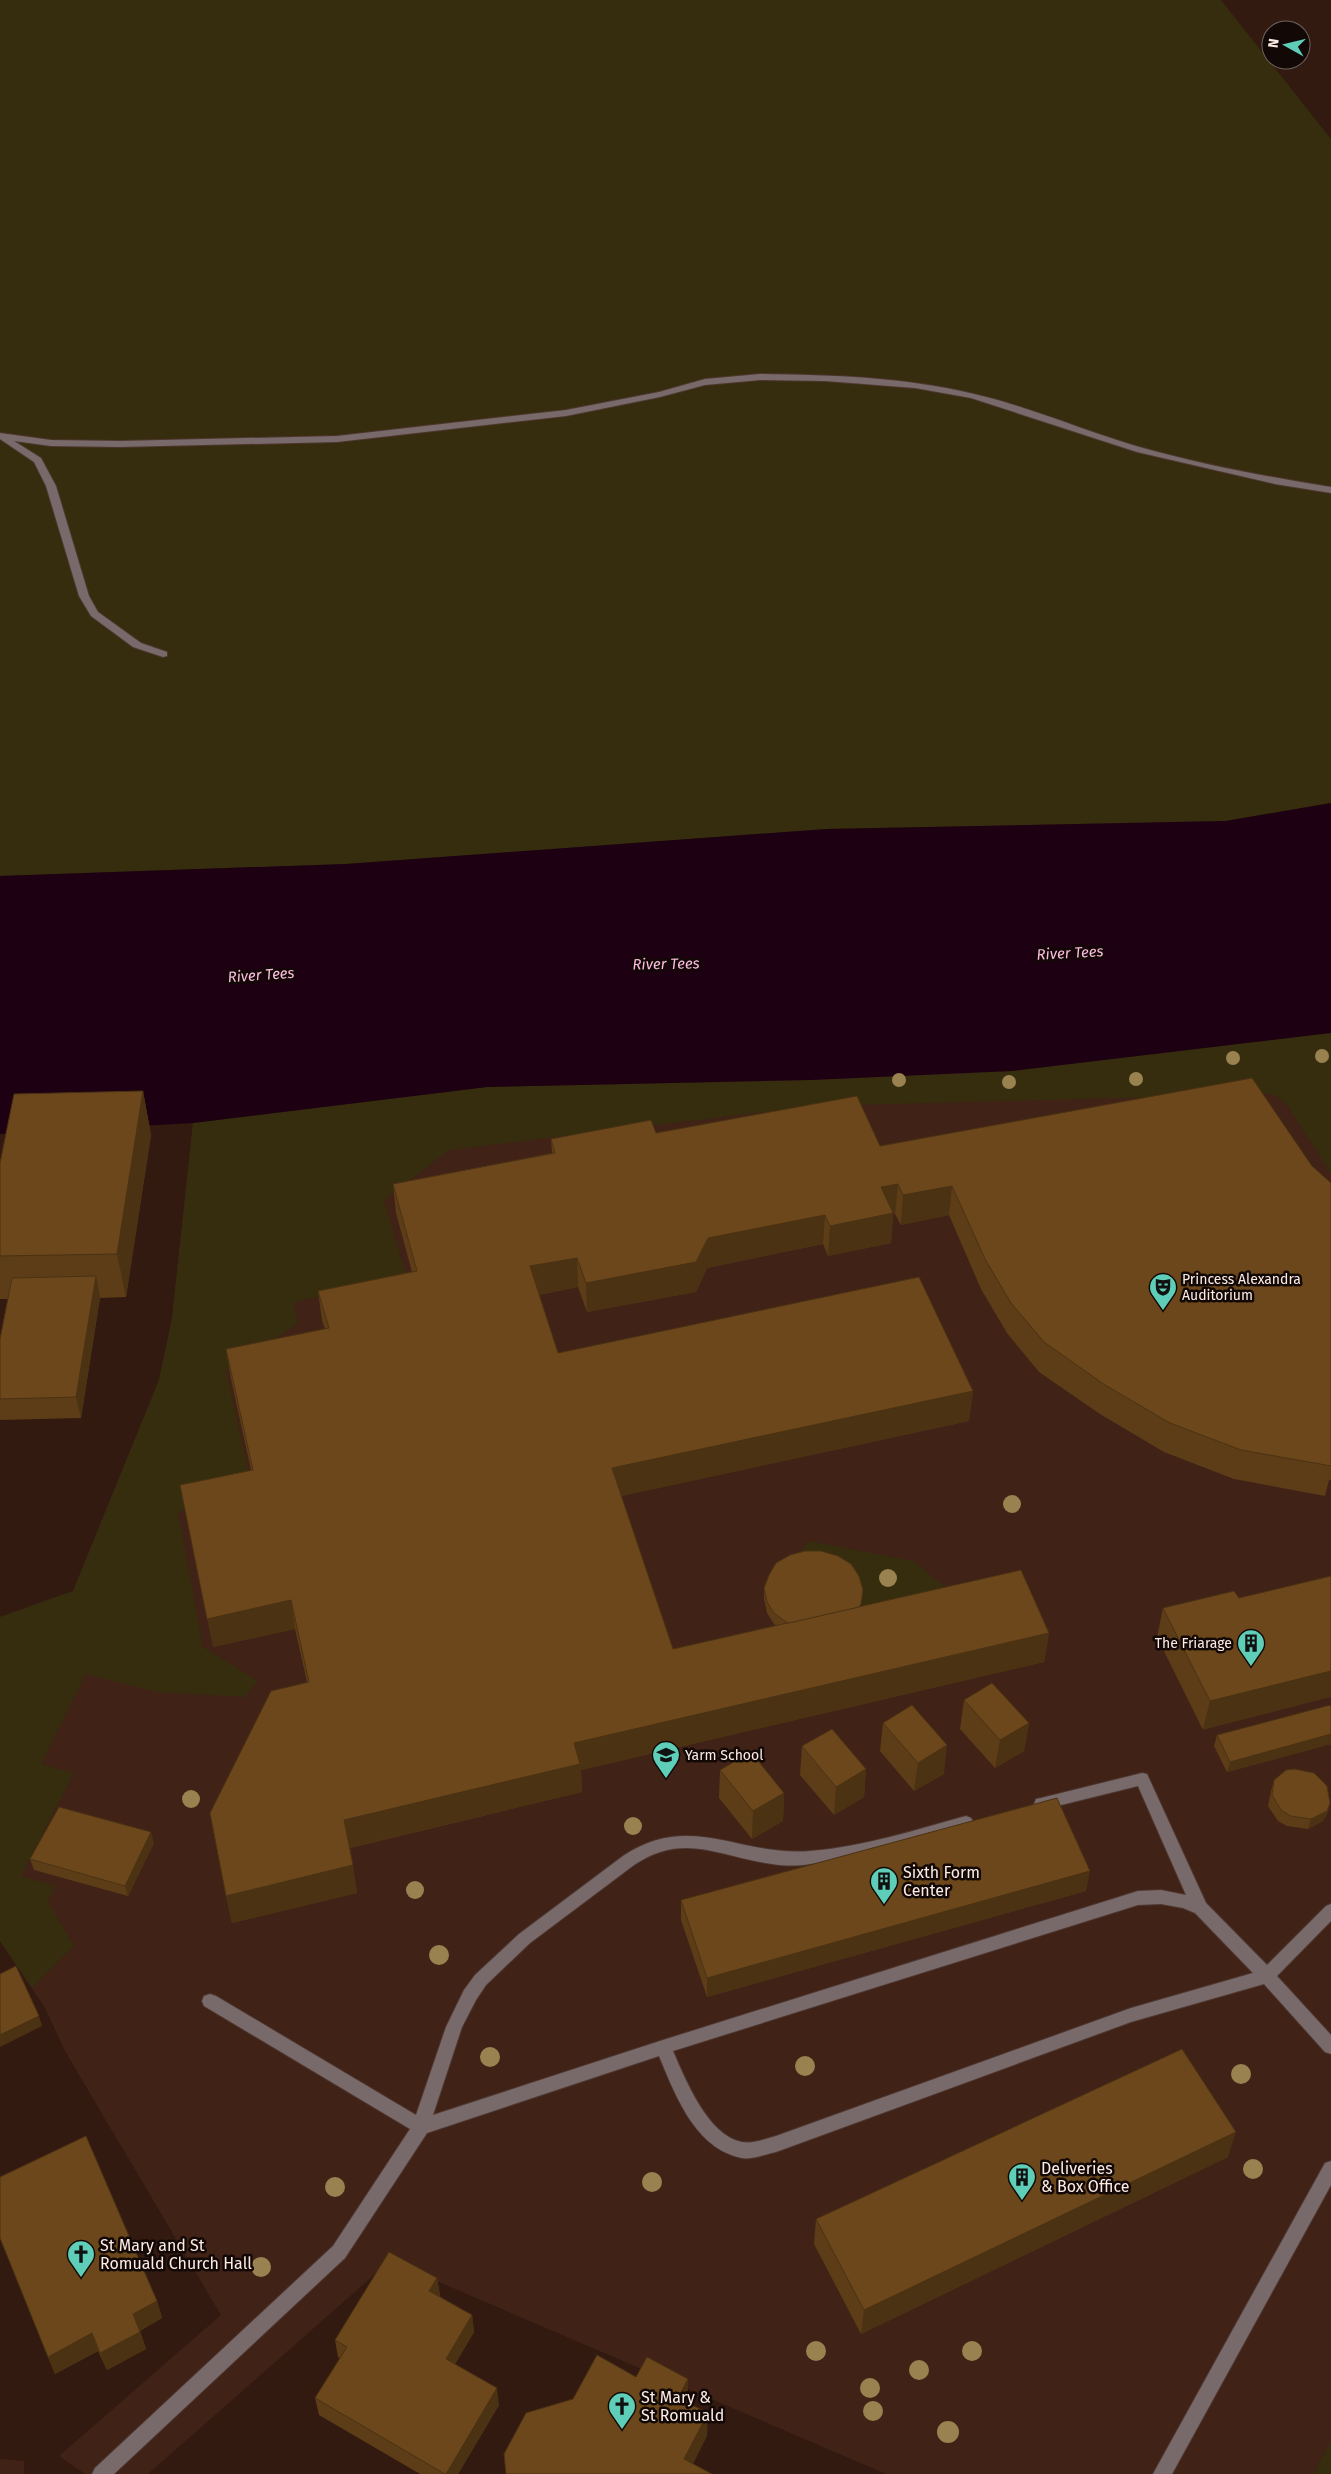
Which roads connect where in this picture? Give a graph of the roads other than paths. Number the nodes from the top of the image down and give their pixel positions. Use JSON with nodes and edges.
{"nodes":[{"id":1,"x":0,"y":437,"type":"edge"},
{"id":2,"x":1331,"y":490,"type":"edge"},
{"id":3,"x":163,"y":654,"type":"dead end"},
{"id":4,"x":1024,"y":1808,"type":"edge"},
{"id":5,"x":976,"y":1820,"type":"edge"},
{"id":6,"x":1200,"y":1908,"type":"junction"},
{"id":7,"x":1331,"y":1911,"type":"edge"},
{"id":8,"x":1267,"y":1976,"type":"junction"},
{"id":9,"x":210,"y":2001,"type":"dead end"},
{"id":10,"x":663,"y":2047,"type":"junction"},
{"id":11,"x":1331,"y":2047,"type":"edge"},
{"id":12,"x":422,"y":2126,"type":"junction"},
{"id":13,"x":1331,"y":2169,"type":"edge"},
{"id":14,"x":101,"y":2474,"type":"edge"},
{"id":15,"x":1162,"y":2474,"type":"edge"}],
"edges":[{"from":1,"to":2,"type":"lane"},
{"from":1,"to":3,"type":"lane"},
{"from":4,"to":6,"type":"lane"},
{"from":5,"to":12,"type":"lane"},
{"from":6,"to":8,"type":"lane"},
{"from":6,"to":10,"type":"lane"},
{"from":7,"to":8,"type":"lane"},
{"from":8,"to":10,"type":"lane"},
{"from":8,"to":11,"type":"lane"},
{"from":9,"to":12,"type":"lane"},
{"from":10,"to":12,"type":"lane"},
{"from":12,"to":14,"type":"lane"},
{"from":13,"to":15,"type":"lane"}]}
